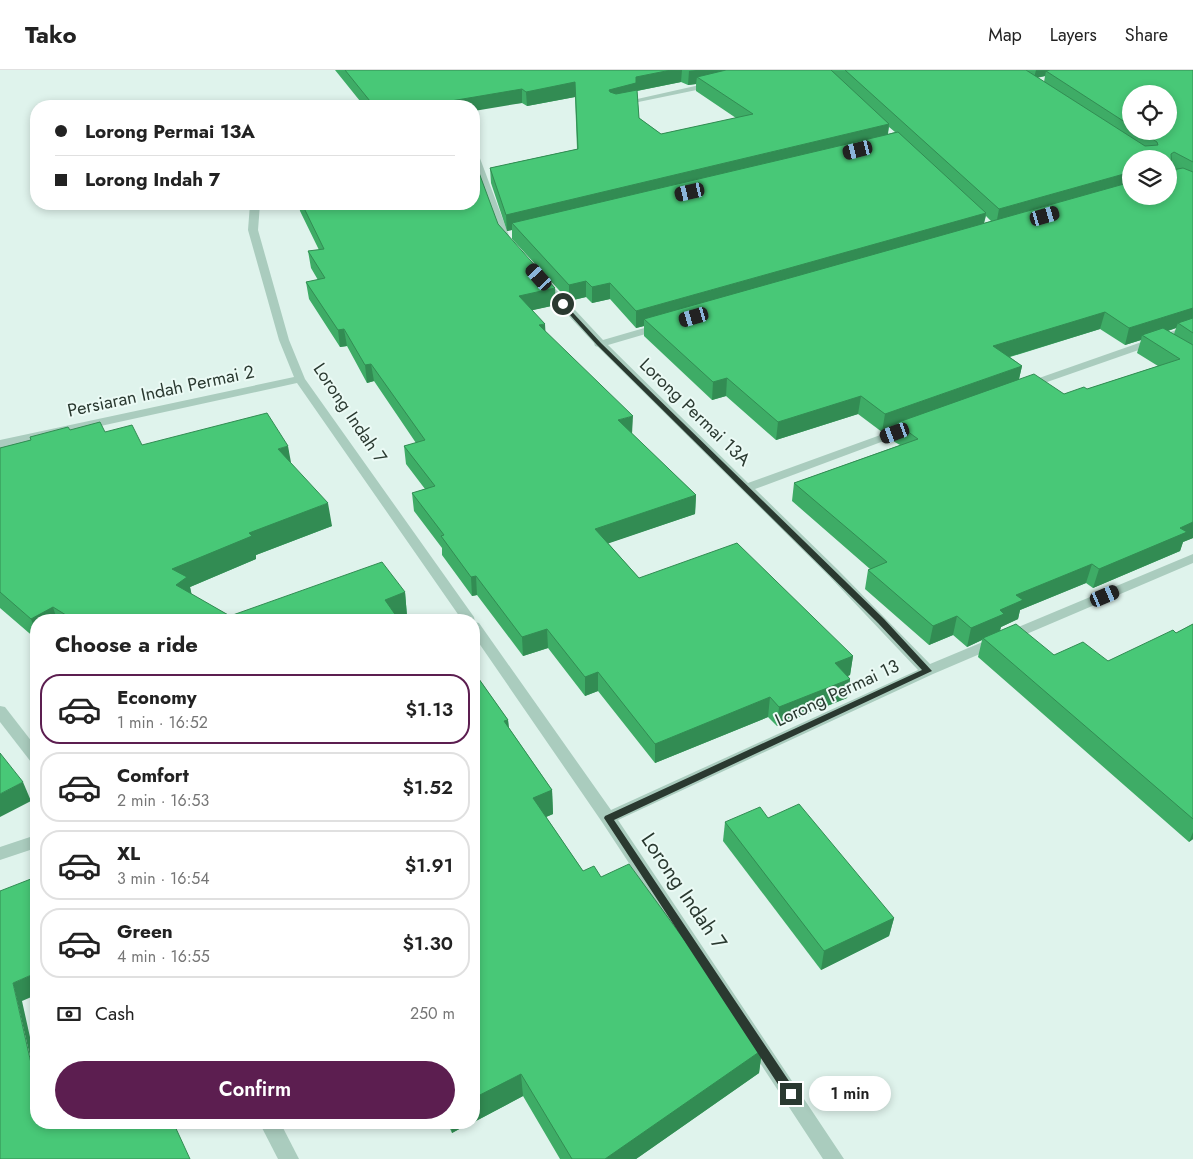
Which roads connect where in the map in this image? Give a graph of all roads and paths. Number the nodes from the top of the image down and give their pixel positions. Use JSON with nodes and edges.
{"nodes":[{"id":1,"x":718,"y":82,"type":"edge"},
{"id":2,"x":615,"y":105,"type":"edge"},
{"id":3,"x":480,"y":168,"type":"edge"},
{"id":4,"x":255,"y":210,"type":"edge"},
{"id":5,"x":516,"y":252,"type":"edge"},
{"id":6,"x":535,"y":273,"type":"edge"},
{"id":7,"x":675,"y":323,"type":"edge"},
{"id":8,"x":1193,"y":327,"type":"edge"},
{"id":9,"x":1158,"y":338,"type":"junction"},
{"id":10,"x":599,"y":344,"type":"junction"},
{"id":11,"x":1174,"y":349,"type":"edge"},
{"id":12,"x":300,"y":379,"type":"junction"},
{"id":13,"x":1017,"y":389,"type":"edge"},
{"id":14,"x":923,"y":423,"type":"edge"},
{"id":15,"x":0,"y":444,"type":"edge"},
{"id":16,"x":746,"y":488,"type":"junction"},
{"id":17,"x":1193,"y":558,"type":"edge"},
{"id":18,"x":466,"y":614,"type":"edge"},
{"id":19,"x":480,"y":635,"type":"edge"},
{"id":20,"x":928,"y":671,"type":"junction"},
{"id":21,"x":0,"y":711,"type":"edge"},
{"id":22,"x":30,"y":750,"type":"edge"},
{"id":23,"x":608,"y":818,"type":"junction"},
{"id":24,"x":30,"y":843,"type":"edge"},
{"id":25,"x":0,"y":854,"type":"edge"},
{"id":26,"x":273,"y":1129,"type":"edge"},
{"id":27,"x":289,"y":1159,"type":"edge"},
{"id":28,"x":834,"y":1159,"type":"edge"}],
"edges":[{"from":1,"to":2,"type":"street"},
{"from":3,"to":5,"type":"street"},
{"from":4,"to":12,"type":"street","name":"Lorong Indah 7"},
{"from":6,"to":10,"type":"street","name":"Lorong Permai 13A"},
{"from":7,"to":10,"type":"street"},
{"from":8,"to":9,"type":"street"},
{"from":9,"to":11,"type":"street"},
{"from":9,"to":13,"type":"street"},
{"from":10,"to":16,"type":"street","name":"Lorong Permai 13A"},
{"from":12,"to":15,"type":"street","name":"Persiaran Indah Permai 2"},
{"from":12,"to":18,"type":"street","name":"Lorong Indah 7"},
{"from":14,"to":16,"type":"street"},
{"from":16,"to":20,"type":"street","name":"Lorong Permai 13A"},
{"from":17,"to":20,"type":"street","name":"Lorong Permai 13"},
{"from":19,"to":23,"type":"street","name":"Lorong Indah 7"},
{"from":20,"to":23,"type":"street","name":"Lorong Permai 13"},
{"from":21,"to":22,"type":"street"},
{"from":23,"to":28,"type":"street","name":"Lorong Indah 7"},
{"from":24,"to":25,"type":"street"},
{"from":26,"to":27,"type":"street"}]}
